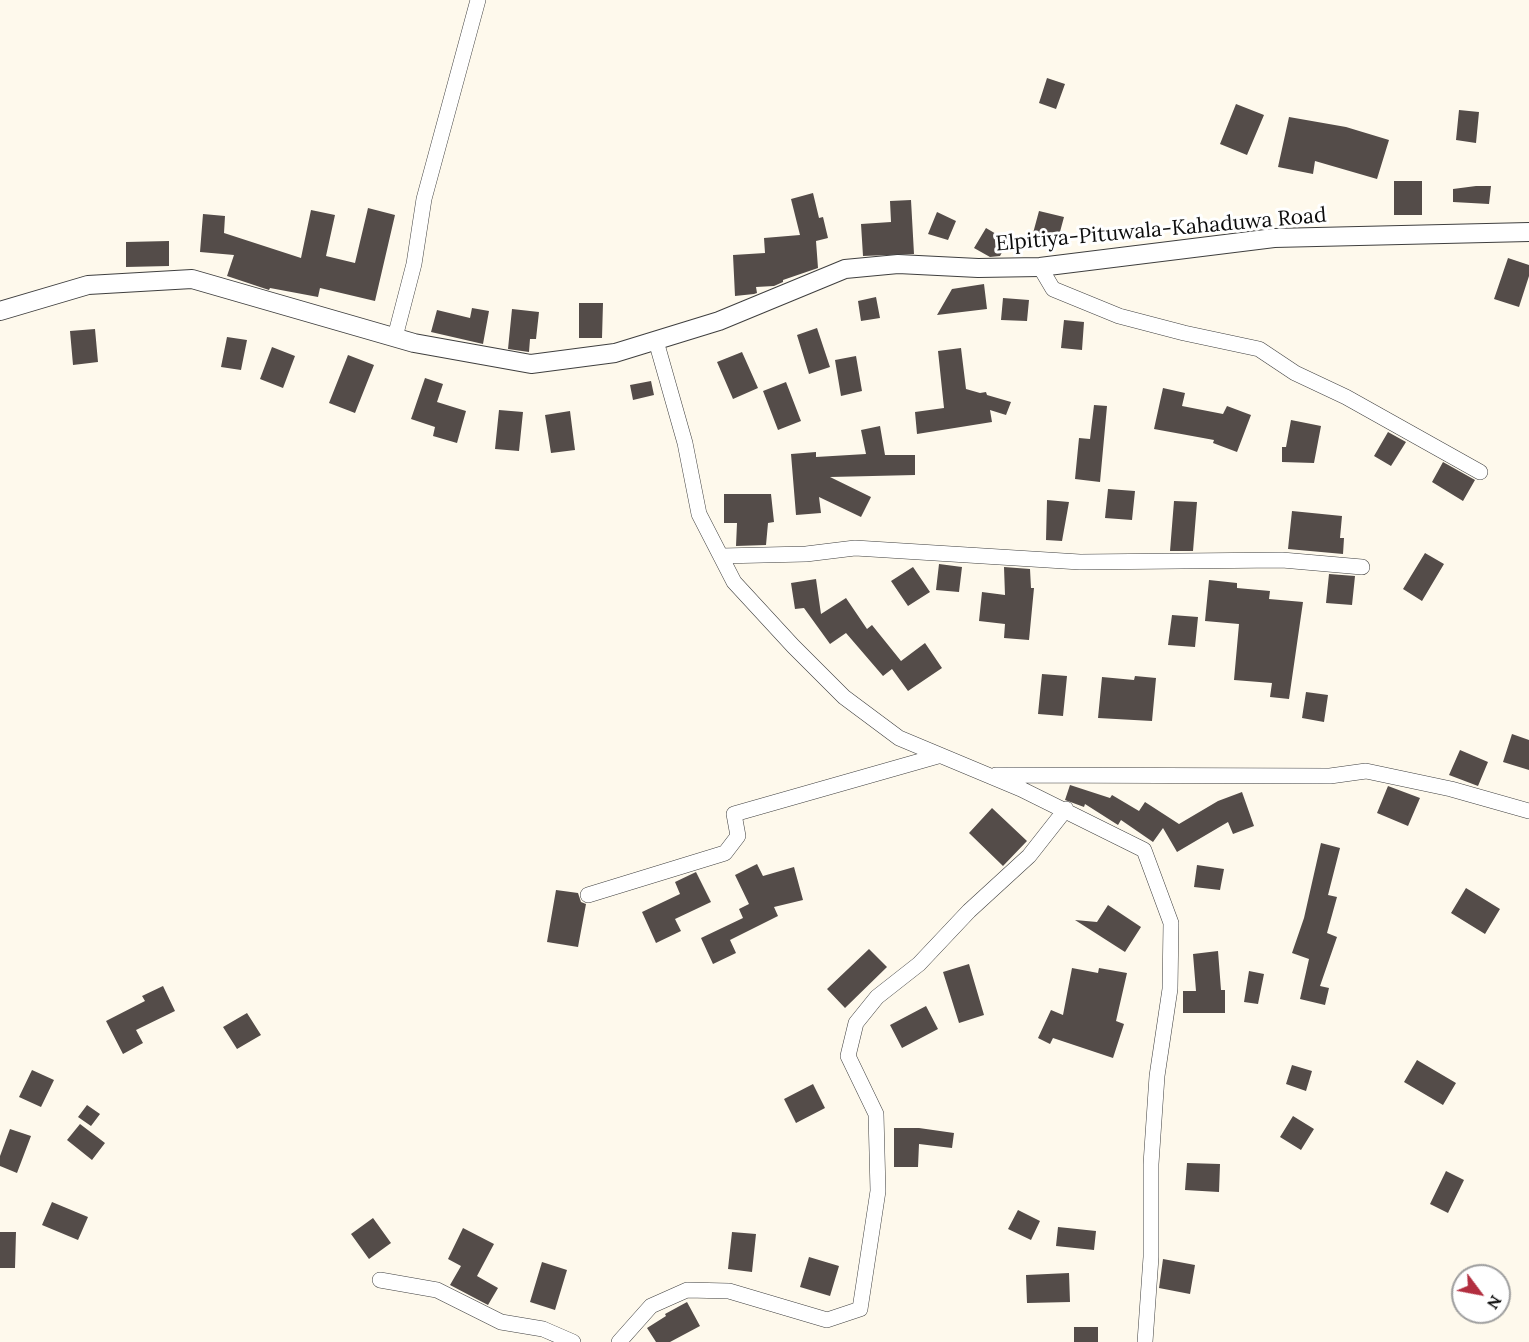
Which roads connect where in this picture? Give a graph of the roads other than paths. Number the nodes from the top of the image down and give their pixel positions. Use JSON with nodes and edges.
{"nodes":[{"id":1,"x":478,"y":0,"type":"edge"},
{"id":2,"x":1529,"y":232,"type":"edge"},
{"id":3,"x":1040,"y":267,"type":"junction"},
{"id":4,"x":0,"y":311,"type":"edge"},
{"id":5,"x":395,"y":337,"type":"junction"},
{"id":6,"x":656,"y":341,"type":"junction"},
{"id":7,"x":1480,"y":472,"type":"dead end"},
{"id":8,"x":721,"y":556,"type":"junction"},
{"id":9,"x":1362,"y":567,"type":"dead end"},
{"id":10,"x":938,"y":756,"type":"junction"},
{"id":11,"x":987,"y":776,"type":"junction"},
{"id":12,"x":1066,"y":809,"type":"junction"},
{"id":13,"x":1529,"y":811,"type":"edge"},
{"id":14,"x":588,"y":895,"type":"dead end"},
{"id":15,"x":380,"y":1280,"type":"dead end"},
{"id":16,"x":573,"y":1342,"type":"edge"},
{"id":17,"x":619,"y":1342,"type":"edge"},
{"id":18,"x":1145,"y":1342,"type":"edge"}],
"edges":[{"from":1,"to":5,"type":"street"},
{"from":2,"to":3,"type":"street","name":"Elpitiya-Pituwala-Kahaduwa Road"},
{"from":3,"to":6,"type":"street","name":"Elpitiya-Pituwala-Kahaduwa Road"},
{"from":3,"to":7,"type":"street"},
{"from":4,"to":5,"type":"street","name":"Elpitiya-Pituwala-Kahaduwa Road"},
{"from":5,"to":6,"type":"street","name":"Elpitiya-Pituwala-Kahaduwa Road"},
{"from":6,"to":8,"type":"street"},
{"from":8,"to":9,"type":"street"},
{"from":8,"to":10,"type":"street"},
{"from":10,"to":11,"type":"street"},
{"from":10,"to":14,"type":"street"},
{"from":11,"to":12,"type":"street"},
{"from":11,"to":13,"type":"street"},
{"from":12,"to":17,"type":"street"},
{"from":12,"to":18,"type":"street"},
{"from":15,"to":16,"type":"street"}]}
